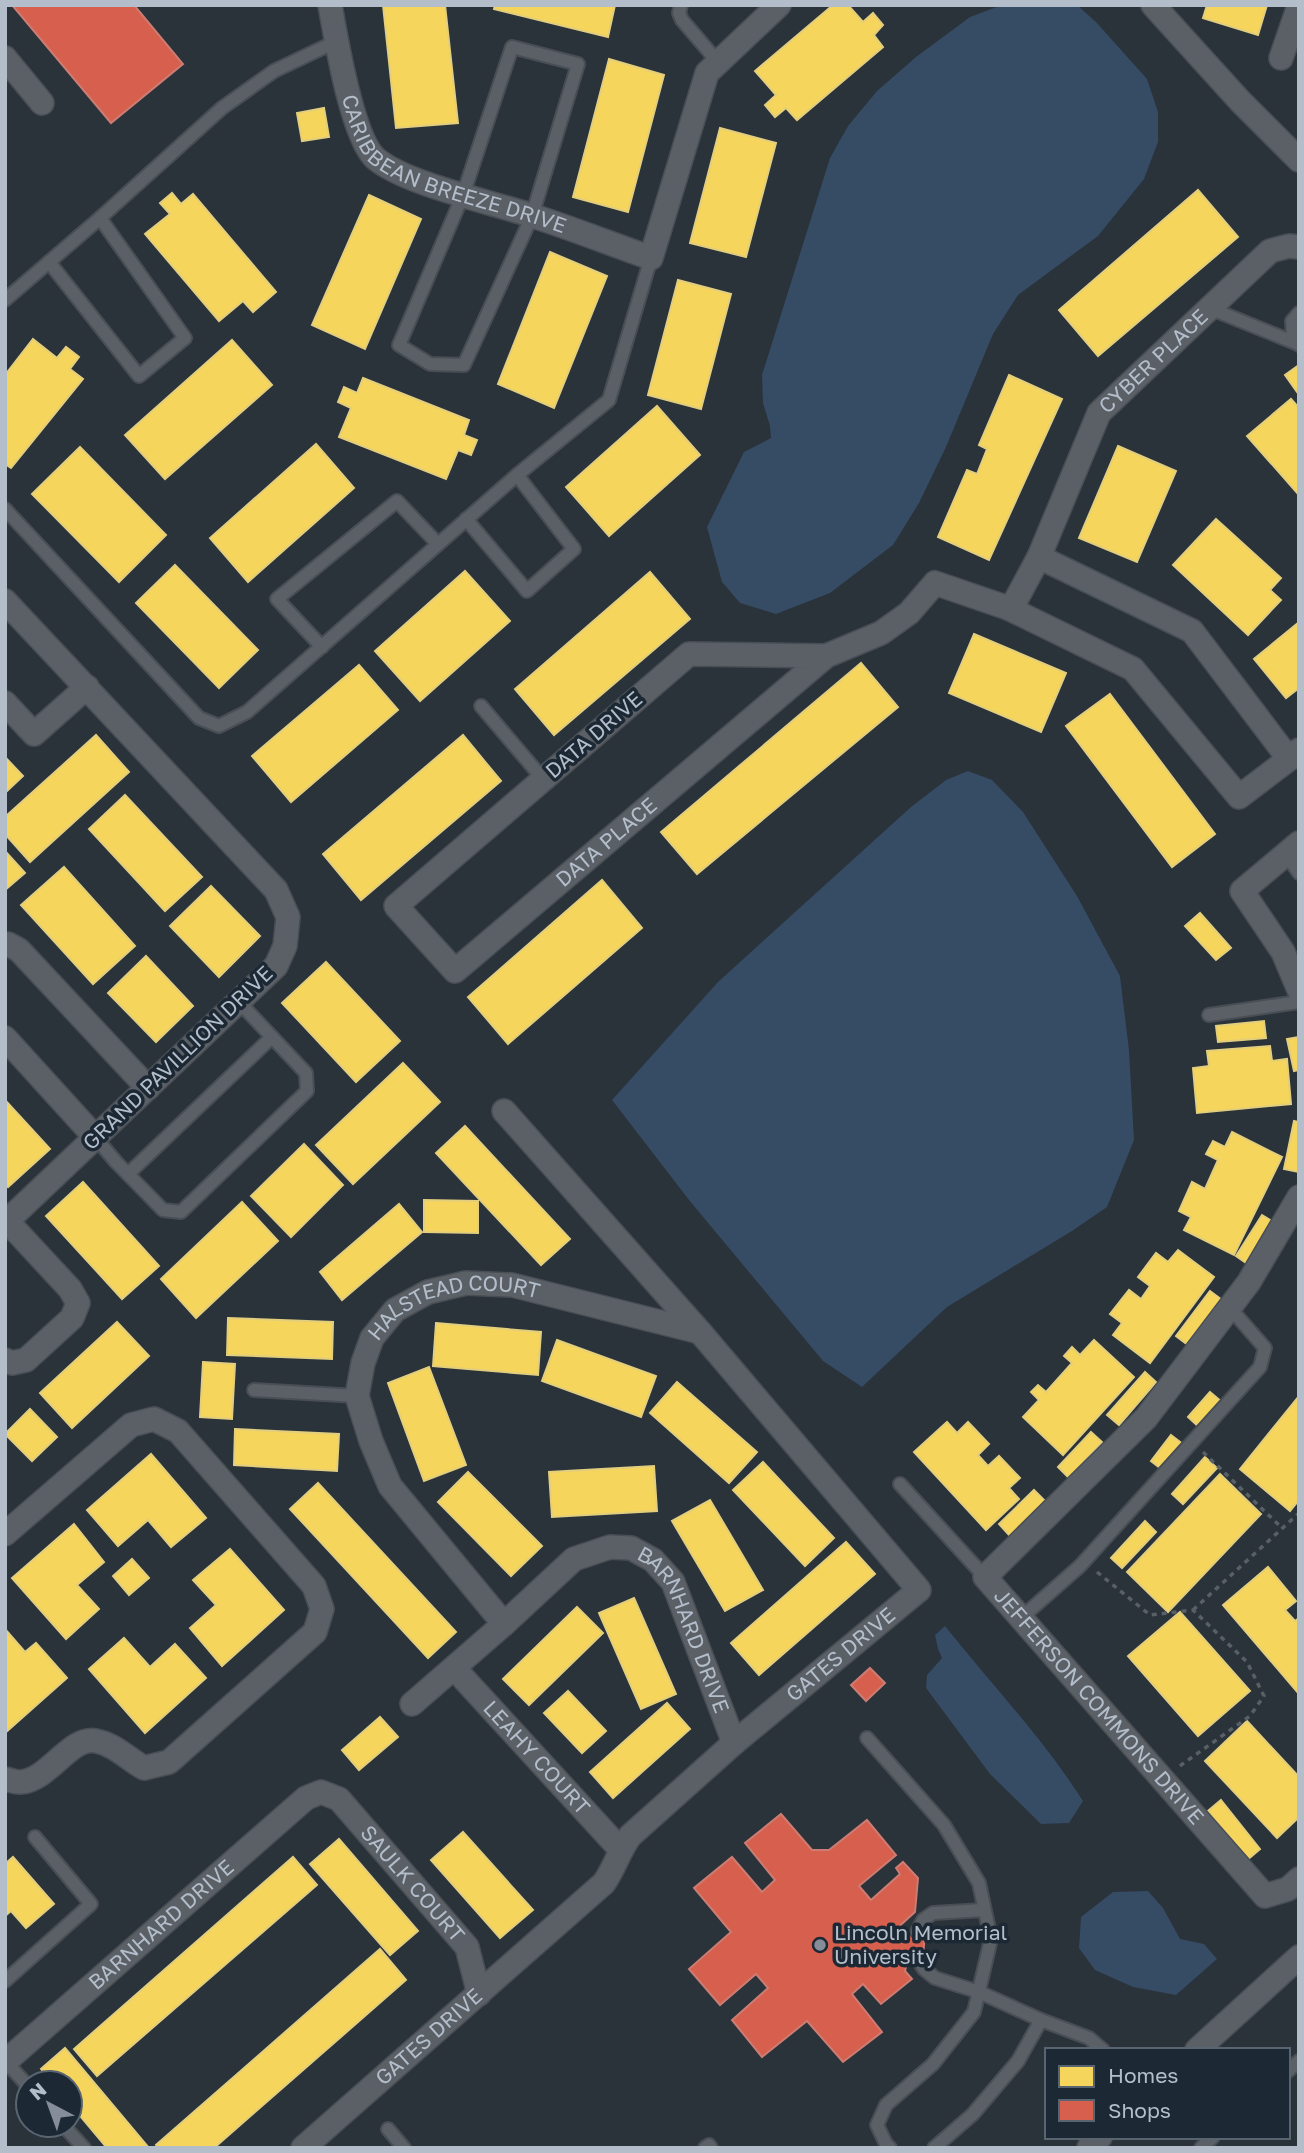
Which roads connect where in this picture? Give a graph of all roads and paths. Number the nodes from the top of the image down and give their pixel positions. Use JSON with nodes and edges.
{"nodes":[{"id":1,"x":330,"y":5,"type":"edge"},
{"id":2,"x":681,"y":5,"type":"edge"},
{"id":3,"x":779,"y":5,"type":"edge"},
{"id":4,"x":1153,"y":5,"type":"edge"},
{"id":5,"x":1299,"y":6,"type":"edge"},
{"id":6,"x":337,"y":41,"type":"junction"},
{"id":7,"x":5,"y":58,"type":"edge"},
{"id":8,"x":1281,"y":58,"type":"dead end"},
{"id":9,"x":718,"y":62,"type":"junction"},
{"id":10,"x":42,"y":103,"type":"dead end"},
{"id":11,"x":1299,"y":160,"type":"edge"},
{"id":12,"x":463,"y":195,"type":"junction"},
{"id":13,"x":532,"y":216,"type":"junction"},
{"id":14,"x":100,"y":218,"type":"junction"},
{"id":15,"x":1299,"y":247,"type":"edge"},
{"id":16,"x":651,"y":258,"type":"junction"},
{"id":17,"x":49,"y":262,"type":"junction"},
{"id":18,"x":5,"y":300,"type":"edge"},
{"id":19,"x":1209,"y":308,"type":"junction"},
{"id":20,"x":1299,"y":313,"type":"edge"},
{"id":21,"x":1298,"y":345,"type":"edge"},
{"id":22,"x":517,"y":475,"type":"junction"},
{"id":23,"x":5,"y":509,"type":"edge"},
{"id":24,"x":466,"y":519,"type":"junction"},
{"id":25,"x":438,"y":544,"type":"junction"},
{"id":26,"x":1039,"y":558,"type":"junction"},
{"id":27,"x":5,"y":601,"type":"edge"},
{"id":28,"x":1008,"y":608,"type":"junction"},
{"id":29,"x":322,"y":647,"type":"junction"},
{"id":30,"x":826,"y":656,"type":"junction"},
{"id":31,"x":87,"y":687,"type":"junction"},
{"id":32,"x":5,"y":703,"type":"edge"},
{"id":33,"x":481,"y":706,"type":"dead end"},
{"id":34,"x":1294,"y":755,"type":"edge"},
{"id":35,"x":543,"y":779,"type":"junction"},
{"id":36,"x":1295,"y":857,"type":"edge"},
{"id":37,"x":396,"y":906,"type":"joint"},
{"id":38,"x":5,"y":945,"type":"edge"},
{"id":39,"x":1299,"y":990,"type":"edge"},
{"id":40,"x":239,"y":1002,"type":"junction"},
{"id":41,"x":1299,"y":1002,"type":"edge"},
{"id":42,"x":1209,"y":1015,"type":"dead end"},
{"id":43,"x":272,"y":1037,"type":"junction"},
{"id":44,"x":5,"y":1038,"type":"edge"},
{"id":45,"x":148,"y":1088,"type":"junction"},
{"id":46,"x":504,"y":1111,"type":"dead end"},
{"id":47,"x":95,"y":1137,"type":"junction"},
{"id":48,"x":128,"y":1174,"type":"junction"},
{"id":49,"x":1299,"y":1197,"type":"edge"},
{"id":50,"x":6,"y":1222,"type":"edge"},
{"id":51,"x":1230,"y":1308,"type":"junction"},
{"id":52,"x":700,"y":1332,"type":"junction"},
{"id":53,"x":5,"y":1360,"type":"edge"},
{"id":54,"x":254,"y":1390,"type":"dead end"},
{"id":55,"x":357,"y":1396,"type":"junction"},
{"id":56,"x":1192,"y":1442,"type":"junction"},
{"id":57,"x":900,"y":1484,"type":"dead end"},
{"id":58,"x":1298,"y":1514,"type":"edge"},
{"id":59,"x":1282,"y":1528,"type":"junction"},
{"id":60,"x":5,"y":1534,"type":"edge"},
{"id":61,"x":1084,"y":1562,"type":"junction"},
{"id":62,"x":985,"y":1577,"type":"junction"},
{"id":63,"x":1193,"y":1610,"type":"junction"},
{"id":64,"x":1021,"y":1618,"type":"junction"},
{"id":65,"x":504,"y":1624,"type":"junction"},
{"id":66,"x":454,"y":1668,"type":"junction"},
{"id":67,"x":412,"y":1704,"type":"dead end"},
{"id":68,"x":867,"y":1738,"type":"dead end"},
{"id":69,"x":734,"y":1743,"type":"junction"},
{"id":70,"x":5,"y":1779,"type":"edge"},
{"id":71,"x":1162,"y":1779,"type":"junction"},
{"id":72,"x":321,"y":1792,"type":"joint"},
{"id":73,"x":35,"y":1837,"type":"dead end"},
{"id":74,"x":620,"y":1849,"type":"junction"},
{"id":75,"x":1299,"y":1879,"type":"edge"},
{"id":76,"x":984,"y":1910,"type":"junction"},
{"id":77,"x":917,"y":1932,"type":"dead end"},
{"id":78,"x":916,"y":1957,"type":"dead end"},
{"id":79,"x":1298,"y":1960,"type":"edge"},
{"id":80,"x":5,"y":1981,"type":"edge"},
{"id":81,"x":979,"y":1992,"type":"junction"},
{"id":82,"x":479,"y":1994,"type":"junction"},
{"id":83,"x":1041,"y":2020,"type":"junction"},
{"id":84,"x":1101,"y":2048,"type":"edge"},
{"id":85,"x":1199,"y":2048,"type":"edge"},
{"id":86,"x":5,"y":2062,"type":"edge"},
{"id":87,"x":388,"y":2129,"type":"dead end"},
{"id":88,"x":303,"y":2148,"type":"edge"},
{"id":89,"x":404,"y":2148,"type":"edge"},
{"id":90,"x":705,"y":2148,"type":"edge"},
{"id":91,"x":712,"y":2148,"type":"edge"},
{"id":92,"x":890,"y":2148,"type":"edge"},
{"id":93,"x":934,"y":2148,"type":"edge"}],
"edges":[{"from":1,"to":6,"type":"street","name":"CARIBBEAN BREEZE DRIVE"},
{"from":2,"to":9,"type":"lane"},
{"from":3,"to":9,"type":"street"},
{"from":4,"to":11,"type":"street"},
{"from":5,"to":8,"type":"street"},
{"from":6,"to":12,"type":"street","name":"CARIBBEAN BREEZE DRIVE"},
{"from":6,"to":14,"type":"lane"},
{"from":7,"to":10,"type":"street"},
{"from":9,"to":16,"type":"street"},
{"from":12,"to":13,"type":"street","name":"CARIBBEAN BREEZE DRIVE"},
{"from":12,"to":13,"type":"lane"},
{"from":12,"to":13,"type":"lane"},
{"from":13,"to":16,"type":"street","name":"CARIBBEAN BREEZE DRIVE"},
{"from":14,"to":17,"type":"lane"},
{"from":14,"to":17,"type":"lane"},
{"from":15,"to":19,"type":"street","name":"CYBER PLACE"},
{"from":16,"to":22,"type":"lane"},
{"from":17,"to":18,"type":"lane"},
{"from":19,"to":21,"type":"lane"},
{"from":19,"to":26,"type":"street","name":"CYBER PLACE"},
{"from":20,"to":21,"type":"lane"},
{"from":22,"to":24,"type":"lane"},
{"from":22,"to":24,"type":"lane"},
{"from":23,"to":29,"type":"lane"},
{"from":24,"to":25,"type":"lane"},
{"from":25,"to":29,"type":"lane"},
{"from":25,"to":29,"type":"lane"},
{"from":26,"to":28,"type":"street","name":"CYBER PLACE"},
{"from":26,"to":34,"type":"street"},
{"from":27,"to":31,"type":"street","name":"GRAND PAVILLION DRIVE"},
{"from":28,"to":30,"type":"street"},
{"from":28,"to":34,"type":"street"},
{"from":30,"to":35,"type":"street","name":"DATA DRIVE"},
{"from":30,"to":37,"type":"street","name":"DATA PLACE"},
{"from":31,"to":32,"type":"street"},
{"from":31,"to":40,"type":"street","name":"GRAND PAVILLION DRIVE"},
{"from":33,"to":35,"type":"lane"},
{"from":35,"to":37,"type":"street","name":"DATA DRIVE"},
{"from":36,"to":39,"type":"street"},
{"from":38,"to":45,"type":"street"},
{"from":40,"to":43,"type":"lane"},
{"from":40,"to":45,"type":"street","name":"GRAND PAVILLION DRIVE"},
{"from":41,"to":42,"type":"lane"},
{"from":43,"to":48,"type":"lane"},
{"from":43,"to":48,"type":"lane"},
{"from":44,"to":47,"type":"street"},
{"from":45,"to":47,"type":"street","name":"GRAND PAVILLION DRIVE"},
{"from":46,"to":52,"type":"street","name":"GATES DRIVE"},
{"from":47,"to":48,"type":"lane"},
{"from":47,"to":50,"type":"street","name":"GRAND PAVILLION DRIVE"},
{"from":49,"to":51,"type":"street","name":"JEFFERSON COMMONS DRIVE"},
{"from":50,"to":53,"type":"street"},
{"from":51,"to":56,"type":"lane"},
{"from":51,"to":62,"type":"street","name":"JEFFERSON COMMONS DRIVE"},
{"from":52,"to":55,"type":"street","name":"HALSTEAD COURT"},
{"from":52,"to":69,"type":"street","name":"GATES DRIVE"},
{"from":54,"to":55,"type":"lane"},
{"from":55,"to":65,"type":"street","name":"HALSTEAD COURT"},
{"from":56,"to":59,"type":"path"},
{"from":56,"to":61,"type":"lane"},
{"from":57,"to":62,"type":"lane"},
{"from":58,"to":59,"type":"path"},
{"from":59,"to":63,"type":"path"},
{"from":60,"to":70,"type":"street"},
{"from":61,"to":63,"type":"path"},
{"from":61,"to":64,"type":"lane"},
{"from":62,"to":64,"type":"street","name":"JEFFERSON COMMONS DRIVE"},
{"from":63,"to":71,"type":"path"},
{"from":64,"to":71,"type":"street","name":"JEFFERSON COMMONS DRIVE"},
{"from":65,"to":66,"type":"street","name":"BARNHARD DRIVE"},
{"from":65,"to":69,"type":"street","name":"BARNHARD DRIVE"},
{"from":66,"to":67,"type":"street","name":"BARNHARD DRIVE"},
{"from":66,"to":74,"type":"street","name":"LEAHY COURT"},
{"from":68,"to":76,"type":"lane"},
{"from":69,"to":74,"type":"street","name":"GATES DRIVE"},
{"from":71,"to":75,"type":"street","name":"JEFFERSON COMMONS DRIVE"},
{"from":72,"to":82,"type":"street","name":"SAULK COURT"},
{"from":72,"to":86,"type":"street","name":"BARNHARD DRIVE"},
{"from":73,"to":80,"type":"lane"},
{"from":74,"to":82,"type":"street","name":"GATES DRIVE"},
{"from":76,"to":77,"type":"lane"},
{"from":76,"to":81,"type":"lane"},
{"from":78,"to":81,"type":"lane"},
{"from":79,"to":85,"type":"street"},
{"from":81,"to":83,"type":"lane"},
{"from":81,"to":92,"type":"lane"},
{"from":82,"to":88,"type":"street","name":"GATES DRIVE"},
{"from":83,"to":84,"type":"lane"},
{"from":83,"to":93,"type":"lane"},
{"from":87,"to":89,"type":"lane"},
{"from":90,"to":91,"type":"lane"}]}
